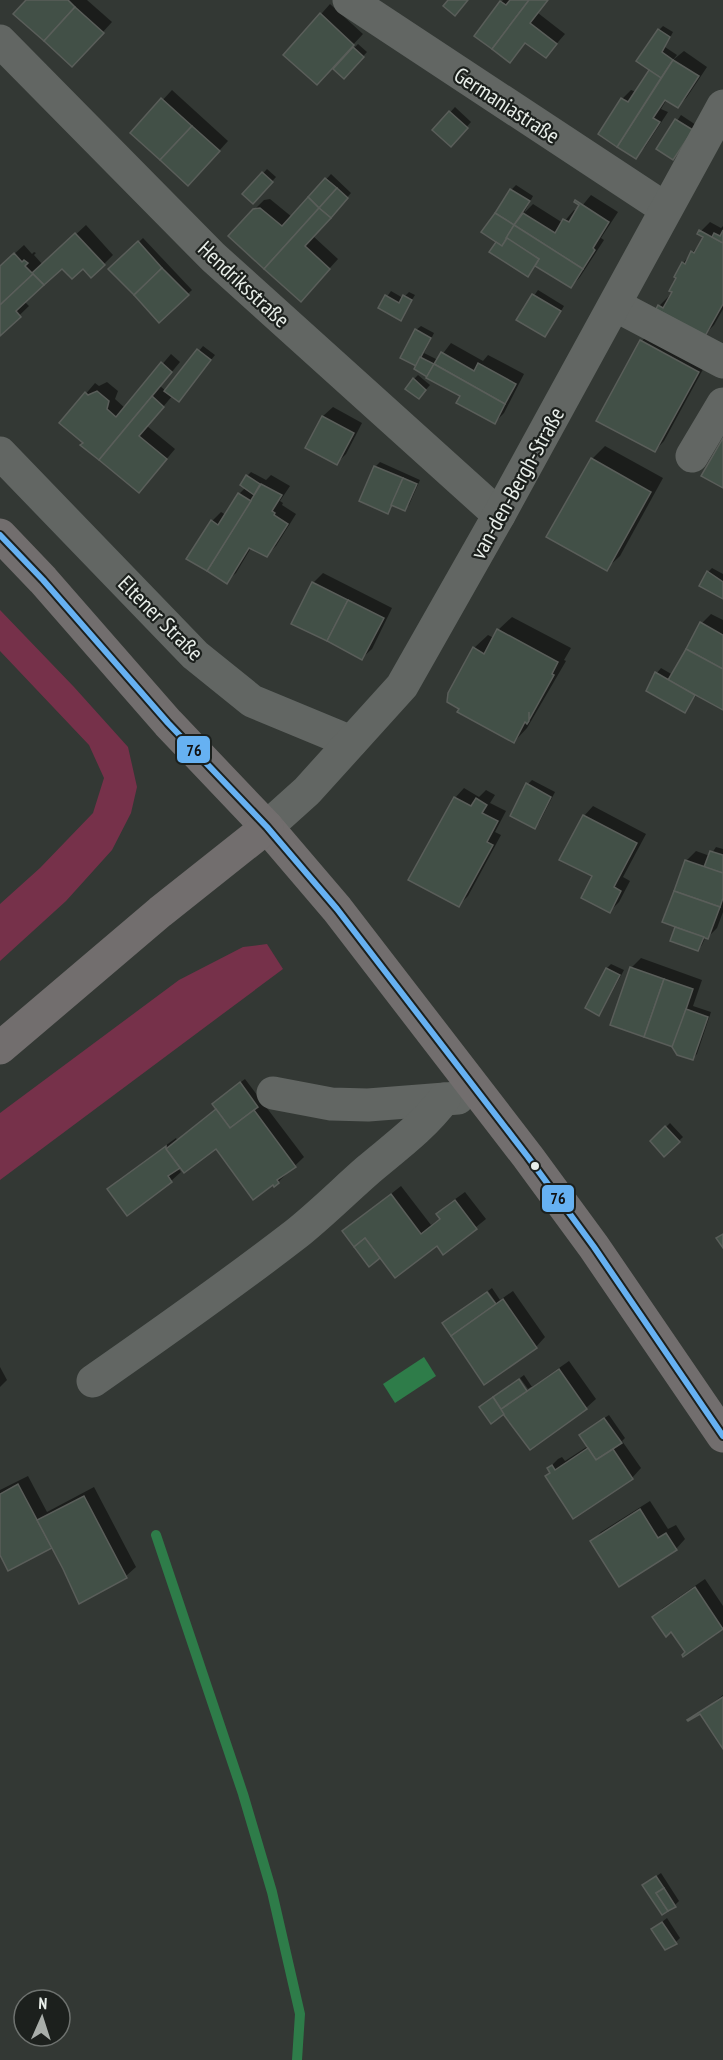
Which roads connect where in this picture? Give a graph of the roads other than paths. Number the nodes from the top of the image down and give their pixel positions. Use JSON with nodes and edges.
{"nodes":[{"id":1,"x":349,"y":0,"type":"edge"},
{"id":2,"x":0,"y":40,"type":"edge"},
{"id":3,"x":723,"y":106,"type":"edge"},
{"id":4,"x":666,"y":209,"type":"junction"},
{"id":5,"x":615,"y":305,"type":"junction"},
{"id":6,"x":723,"y":363,"type":"edge"},
{"id":7,"x":723,"y":404,"type":"edge"},
{"id":8,"x":0,"y":453,"type":"edge"},
{"id":9,"x":692,"y":456,"type":"dead end"},
{"id":10,"x":499,"y":515,"type":"junction"},
{"id":11,"x":0,"y":535,"type":"edge"},
{"id":12,"x":351,"y":742,"type":"junction"},
{"id":13,"x":267,"y":827,"type":"junction"},
{"id":14,"x":0,"y":1048,"type":"edge"},
{"id":15,"x":273,"y":1093,"type":"dead end"},
{"id":16,"x":481,"y":1096,"type":"junction"},
{"id":17,"x":444,"y":1099,"type":"junction"},
{"id":18,"x":93,"y":1381,"type":"dead end"},
{"id":19,"x":723,"y":1436,"type":"edge"}],
"edges":[{"from":1,"to":4,"type":"street","name":"Germaniastraße"},
{"from":2,"to":10,"type":"street","name":"Hendriksstraße"},
{"from":3,"to":4,"type":"street","name":"van-den-Bergh-Straße"},
{"from":4,"to":5,"type":"street","name":"van-den-Bergh-Straße"},
{"from":5,"to":6,"type":"street"},
{"from":5,"to":10,"type":"street","name":"van-den-Bergh-Straße"},
{"from":7,"to":9,"type":"street"},
{"from":8,"to":12,"type":"street","name":"Eltener Straße"},
{"from":10,"to":12,"type":"street","name":"van-den-Bergh-Straße"},
{"from":11,"to":13,"type":"main road"},
{"from":12,"to":13,"type":"street","name":"van-den-Bergh-Straße"},
{"from":13,"to":14,"type":"main road"},
{"from":13,"to":16,"type":"main road"},
{"from":15,"to":17,"type":"street"},
{"from":16,"to":17,"type":"street"},
{"from":16,"to":19,"type":"main road"},
{"from":17,"to":18,"type":"street"}]}
